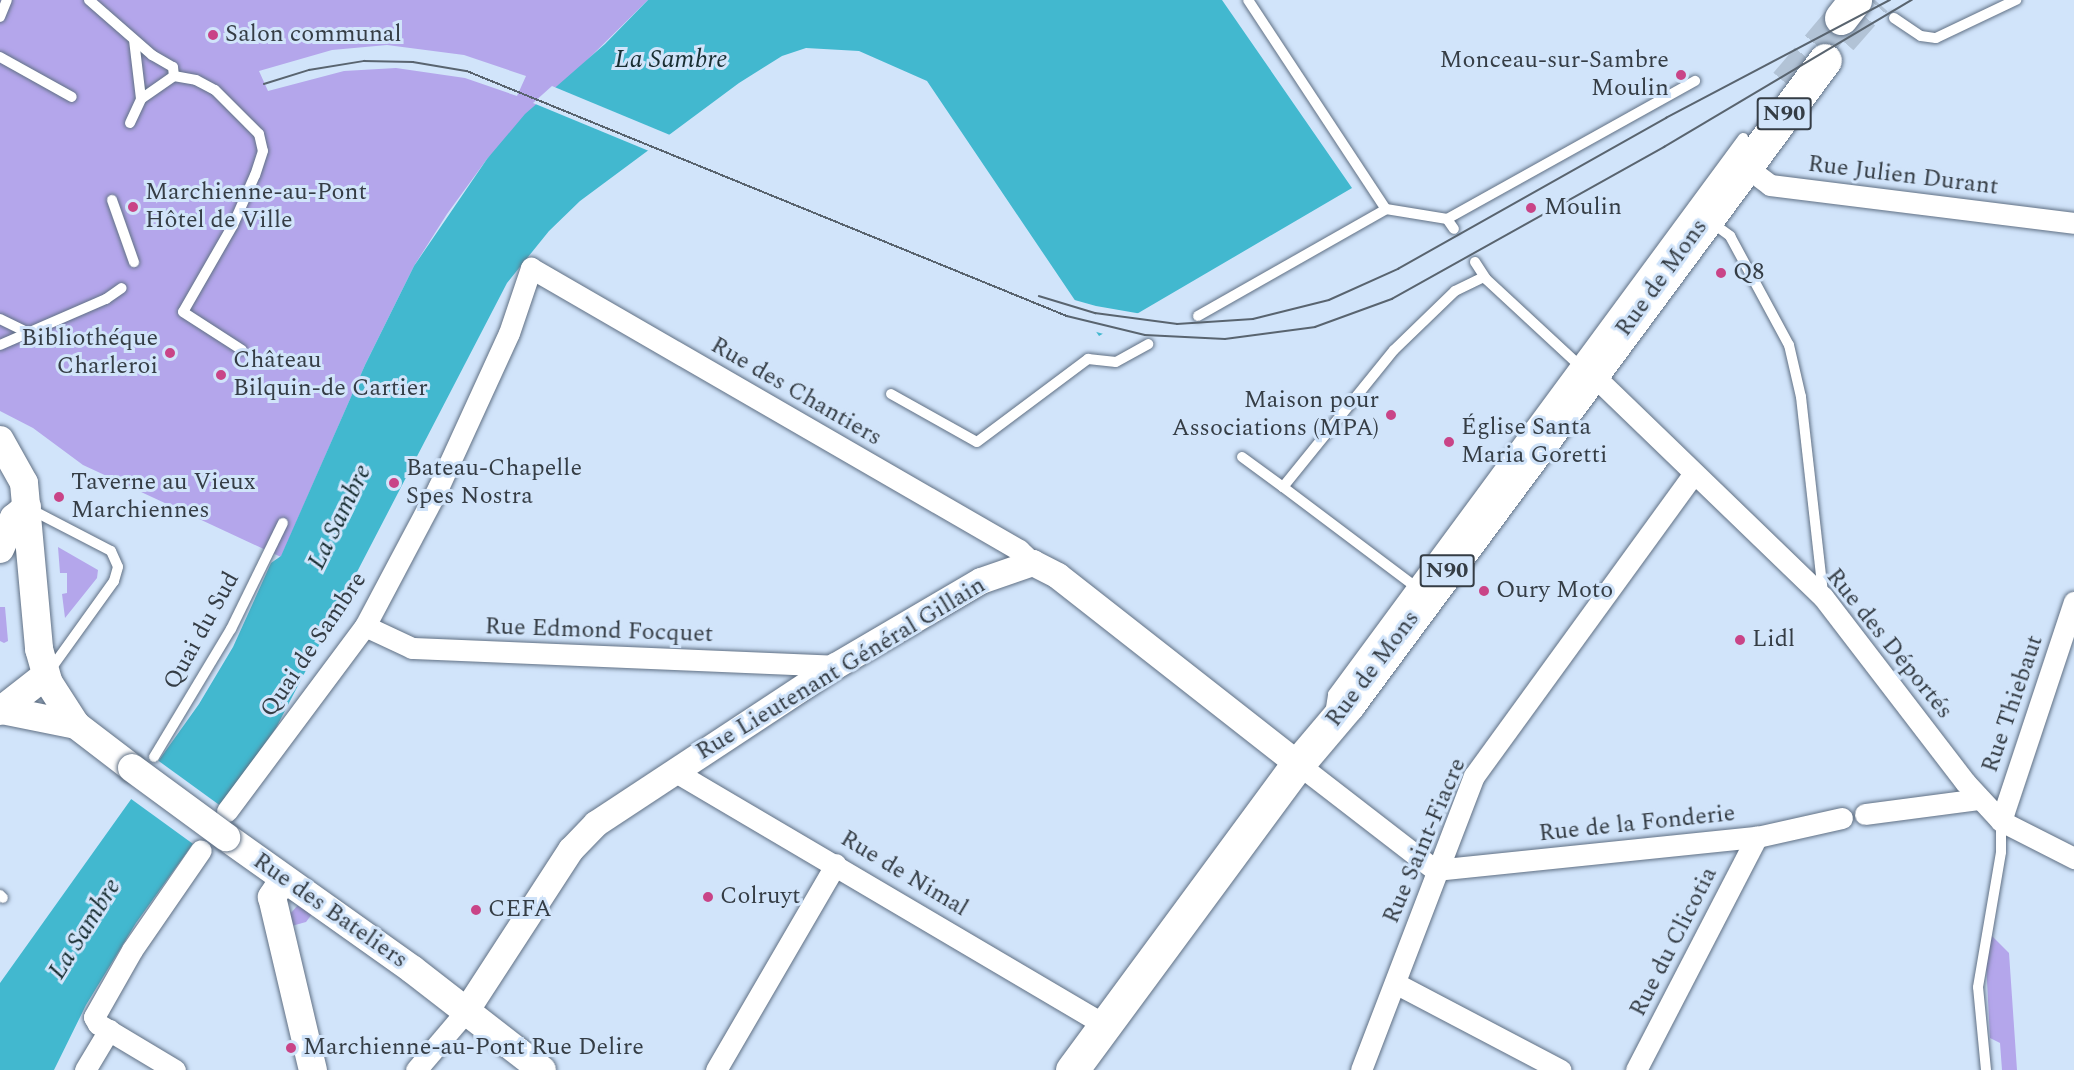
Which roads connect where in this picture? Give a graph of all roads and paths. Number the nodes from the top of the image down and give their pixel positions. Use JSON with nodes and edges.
{"nodes":[{"id":1,"x":7,"y":0,"type":"edge"},
{"id":2,"x":89,"y":0,"type":"edge"},
{"id":3,"x":1248,"y":0,"type":"edge"},
{"id":4,"x":2016,"y":0,"type":"edge"},
{"id":5,"x":0,"y":16,"type":"edge"},
{"id":6,"x":1894,"y":18,"type":"dead end"},
{"id":7,"x":134,"y":40,"type":"junction"},
{"id":8,"x":0,"y":57,"type":"edge"},
{"id":9,"x":1825,"y":60,"type":"tunnel mouth"},
{"id":10,"x":174,"y":76,"type":"junction"},
{"id":11,"x":1695,"y":81,"type":"dead end"},
{"id":12,"x":1786,"y":83,"type":"tunnel mouth"},
{"id":13,"x":72,"y":97,"type":"dead end"},
{"id":14,"x":141,"y":99,"type":"junction"},
{"id":15,"x":130,"y":123,"type":"dead end"},
{"id":16,"x":1740,"y":155,"type":"junction"},
{"id":17,"x":112,"y":200,"type":"dead end"},
{"id":18,"x":1386,"y":209,"type":"junction"},
{"id":19,"x":1710,"y":213,"type":"junction"},
{"id":20,"x":1447,"y":219,"type":"junction"},
{"id":21,"x":2074,"y":223,"type":"edge"},
{"id":22,"x":1454,"y":229,"type":"dead end"},
{"id":23,"x":1475,"y":261,"type":"dead end"},
{"id":24,"x":134,"y":262,"type":"dead end"},
{"id":25,"x":531,"y":268,"type":"joint"},
{"id":26,"x":1484,"y":277,"type":"junction"},
{"id":27,"x":122,"y":288,"type":"dead end"},
{"id":28,"x":1198,"y":316,"type":"dead end"},
{"id":29,"x":0,"y":319,"type":"edge"},
{"id":30,"x":29,"y":333,"type":"junction"},
{"id":31,"x":1148,"y":344,"type":"dead end"},
{"id":32,"x":0,"y":345,"type":"edge"},
{"id":33,"x":242,"y":350,"type":"dead end"},
{"id":34,"x":1584,"y":370,"type":"junction"},
{"id":35,"x":891,"y":394,"type":"dead end"},
{"id":36,"x":0,"y":440,"type":"edge"},
{"id":37,"x":1242,"y":457,"type":"dead end"},
{"id":38,"x":1694,"y":473,"type":"junction"},
{"id":39,"x":1283,"y":487,"type":"junction"},
{"id":40,"x":27,"y":507,"type":"junction"},
{"id":41,"x":283,"y":523,"type":"dead end"},
{"id":42,"x":0,"y":549,"type":"edge"},
{"id":43,"x":1033,"y":563,"type":"junction"},
{"id":44,"x":0,"y":567,"type":"edge"},
{"id":45,"x":32,"y":568,"type":"junction"},
{"id":46,"x":1421,"y":591,"type":"junction"},
{"id":47,"x":1823,"y":597,"type":"junction"},
{"id":48,"x":2074,"y":602,"type":"edge"},
{"id":49,"x":365,"y":626,"type":"junction"},
{"id":50,"x":836,"y":666,"type":"junction"},
{"id":51,"x":46,"y":675,"type":"junction"},
{"id":52,"x":1,"y":710,"type":"edge"},
{"id":53,"x":76,"y":725,"type":"junction"},
{"id":54,"x":134,"y":760,"type":"junction"},
{"id":55,"x":1298,"y":764,"type":"junction"},
{"id":56,"x":674,"y":771,"type":"junction"},
{"id":57,"x":1979,"y":800,"type":"junction"},
{"id":58,"x":1865,"y":814,"type":"dead end"},
{"id":59,"x":1842,"y":818,"type":"dead end"},
{"id":60,"x":2001,"y":821,"type":"junction"},
{"id":61,"x":227,"y":824,"type":"junction"},
{"id":62,"x":1757,"y":837,"type":"junction"},
{"id":63,"x":201,"y":850,"type":"dead end"},
{"id":64,"x":2074,"y":858,"type":"edge"},
{"id":65,"x":836,"y":864,"type":"junction"},
{"id":66,"x":1435,"y":870,"type":"junction"},
{"id":67,"x":284,"y":879,"type":"junction"},
{"id":68,"x":1395,"y":982,"type":"junction"},
{"id":69,"x":467,"y":1010,"type":"junction"},
{"id":70,"x":1105,"y":1025,"type":"junction"},
{"id":71,"x":109,"y":1030,"type":"junction"},
{"id":72,"x":85,"y":1070,"type":"edge"},
{"id":73,"x":175,"y":1070,"type":"edge"},
{"id":74,"x":313,"y":1070,"type":"edge"},
{"id":75,"x":416,"y":1070,"type":"edge"},
{"id":76,"x":542,"y":1070,"type":"edge"},
{"id":77,"x":716,"y":1070,"type":"edge"},
{"id":78,"x":1072,"y":1070,"type":"edge"},
{"id":79,"x":1361,"y":1070,"type":"edge"},
{"id":80,"x":1561,"y":1070,"type":"edge"},
{"id":81,"x":1636,"y":1070,"type":"edge"},
{"id":82,"x":1986,"y":1070,"type":"edge"}],
"edges":[{"from":1,"to":5,"type":"lane"},
{"from":2,"to":7,"type":"lane"},
{"from":3,"to":18,"type":"lane"},
{"from":4,"to":6,"type":"lane"},
{"from":7,"to":10,"type":"lane"},
{"from":7,"to":14,"type":"lane"},
{"from":8,"to":13,"type":"lane"},
{"from":9,"to":16,"type":"main road","name":"Rue de Mons","number":"N90"},
{"from":10,"to":14,"type":"lane"},
{"from":10,"to":33,"type":"lane"},
{"from":11,"to":20,"type":"lane"},
{"from":12,"to":16,"type":"main road","name":"Rue de Mons","number":"N90"},
{"from":14,"to":15,"type":"lane"},
{"from":16,"to":19,"type":"main road","name":"Rue de Mons","number":"N90"},
{"from":16,"to":21,"type":"street","name":"Rue Julien Durant"},
{"from":16,"to":34,"type":"lane"},
{"from":17,"to":24,"type":"lane"},
{"from":18,"to":20,"type":"lane"},
{"from":18,"to":28,"type":"lane"},
{"from":19,"to":34,"type":"main road","name":"Rue de Mons","number":"N90"},
{"from":19,"to":47,"type":"lane"},
{"from":20,"to":22,"type":"lane"},
{"from":23,"to":26,"type":"lane"},
{"from":25,"to":43,"type":"street","name":"Rue des Chantiers"},
{"from":25,"to":49,"type":"street","name":"Quai de Sambre"},
{"from":26,"to":34,"type":"lane"},
{"from":26,"to":39,"type":"lane"},
{"from":27,"to":30,"type":"lane"},
{"from":29,"to":30,"type":"lane"},
{"from":30,"to":32,"type":"lane"},
{"from":31,"to":35,"type":"lane"},
{"from":34,"to":38,"type":"street","name":"Rue des Déportés"},
{"from":34,"to":46,"type":"main road","name":"Rue de Mons","number":"N90"},
{"from":36,"to":40,"type":"main road"},
{"from":37,"to":39,"type":"lane"},
{"from":38,"to":47,"type":"street","name":"Rue des Déportés"},
{"from":38,"to":66,"type":"street","name":"Rue Saint-Fiacre"},
{"from":39,"to":46,"type":"lane"},
{"from":40,"to":42,"type":"main road"},
{"from":40,"to":45,"type":"main road"},
{"from":40,"to":51,"type":"lane"},
{"from":41,"to":54,"type":"lane","name":"Quai du Sud"},
{"from":43,"to":50,"type":"street","name":"Rue Lieutenant Général Gillain"},
{"from":43,"to":55,"type":"street"},
{"from":44,"to":45,"type":"main road"},
{"from":45,"to":51,"type":"main road"},
{"from":46,"to":55,"type":"main road","name":"Rue de Mons","number":"N90"},
{"from":47,"to":57,"type":"street","name":"Rue des Déportés"},
{"from":48,"to":60,"type":"street","name":"Rue Thiebaut"},
{"from":49,"to":50,"type":"street","name":"Rue Edmond Focquet"},
{"from":49,"to":61,"type":"street","name":"Quai de Sambre"},
{"from":50,"to":56,"type":"street","name":"Rue Lieutenant Général Gillain"},
{"from":51,"to":52,"type":"main road"},
{"from":51,"to":53,"type":"main road"},
{"from":52,"to":53,"type":"main road"},
{"from":53,"to":54,"type":"main road","name":"Rue des Bateliers"},
{"from":54,"to":61,"type":"main road","name":"Rue des Bateliers","bridge":true},
{"from":55,"to":66,"type":"street"},
{"from":55,"to":70,"type":"main road","name":"Rue de Mons","number":"N90"},
{"from":56,"to":65,"type":"street","name":"Rue de Nimal"},
{"from":56,"to":69,"type":"street","name":"Rue Lieutenant Général Gillain"},
{"from":57,"to":58,"type":"street"},
{"from":57,"to":60,"type":"street","name":"Rue des Déportés"},
{"from":59,"to":62,"type":"street","name":"Rue de la Fonderie"},
{"from":60,"to":64,"type":"street","name":"Rue des Déportés"},
{"from":60,"to":82,"type":"lane"},
{"from":61,"to":67,"type":"main road","name":"Rue des Bateliers"},
{"from":62,"to":66,"type":"street","name":"Rue de la Fonderie"},
{"from":62,"to":81,"type":"street","name":"Rue du Clicotia"},
{"from":63,"to":71,"type":"street"},
{"from":65,"to":70,"type":"street","name":"Rue de Nimal"},
{"from":65,"to":77,"type":"street"},
{"from":66,"to":68,"type":"street","name":"Rue Saint-Fiacre"},
{"from":67,"to":69,"type":"main road","name":"Rue des Bateliers"},
{"from":67,"to":74,"type":"main road"},
{"from":68,"to":79,"type":"street","name":"Rue Saint-Fiacre"},
{"from":68,"to":80,"type":"street"},
{"from":69,"to":75,"type":"street"},
{"from":69,"to":76,"type":"main road","name":"Rue des Bateliers"},
{"from":70,"to":78,"type":"main road","name":"Rue de Mons","number":"N90"},
{"from":71,"to":72,"type":"street"},
{"from":71,"to":73,"type":"street"}]}
